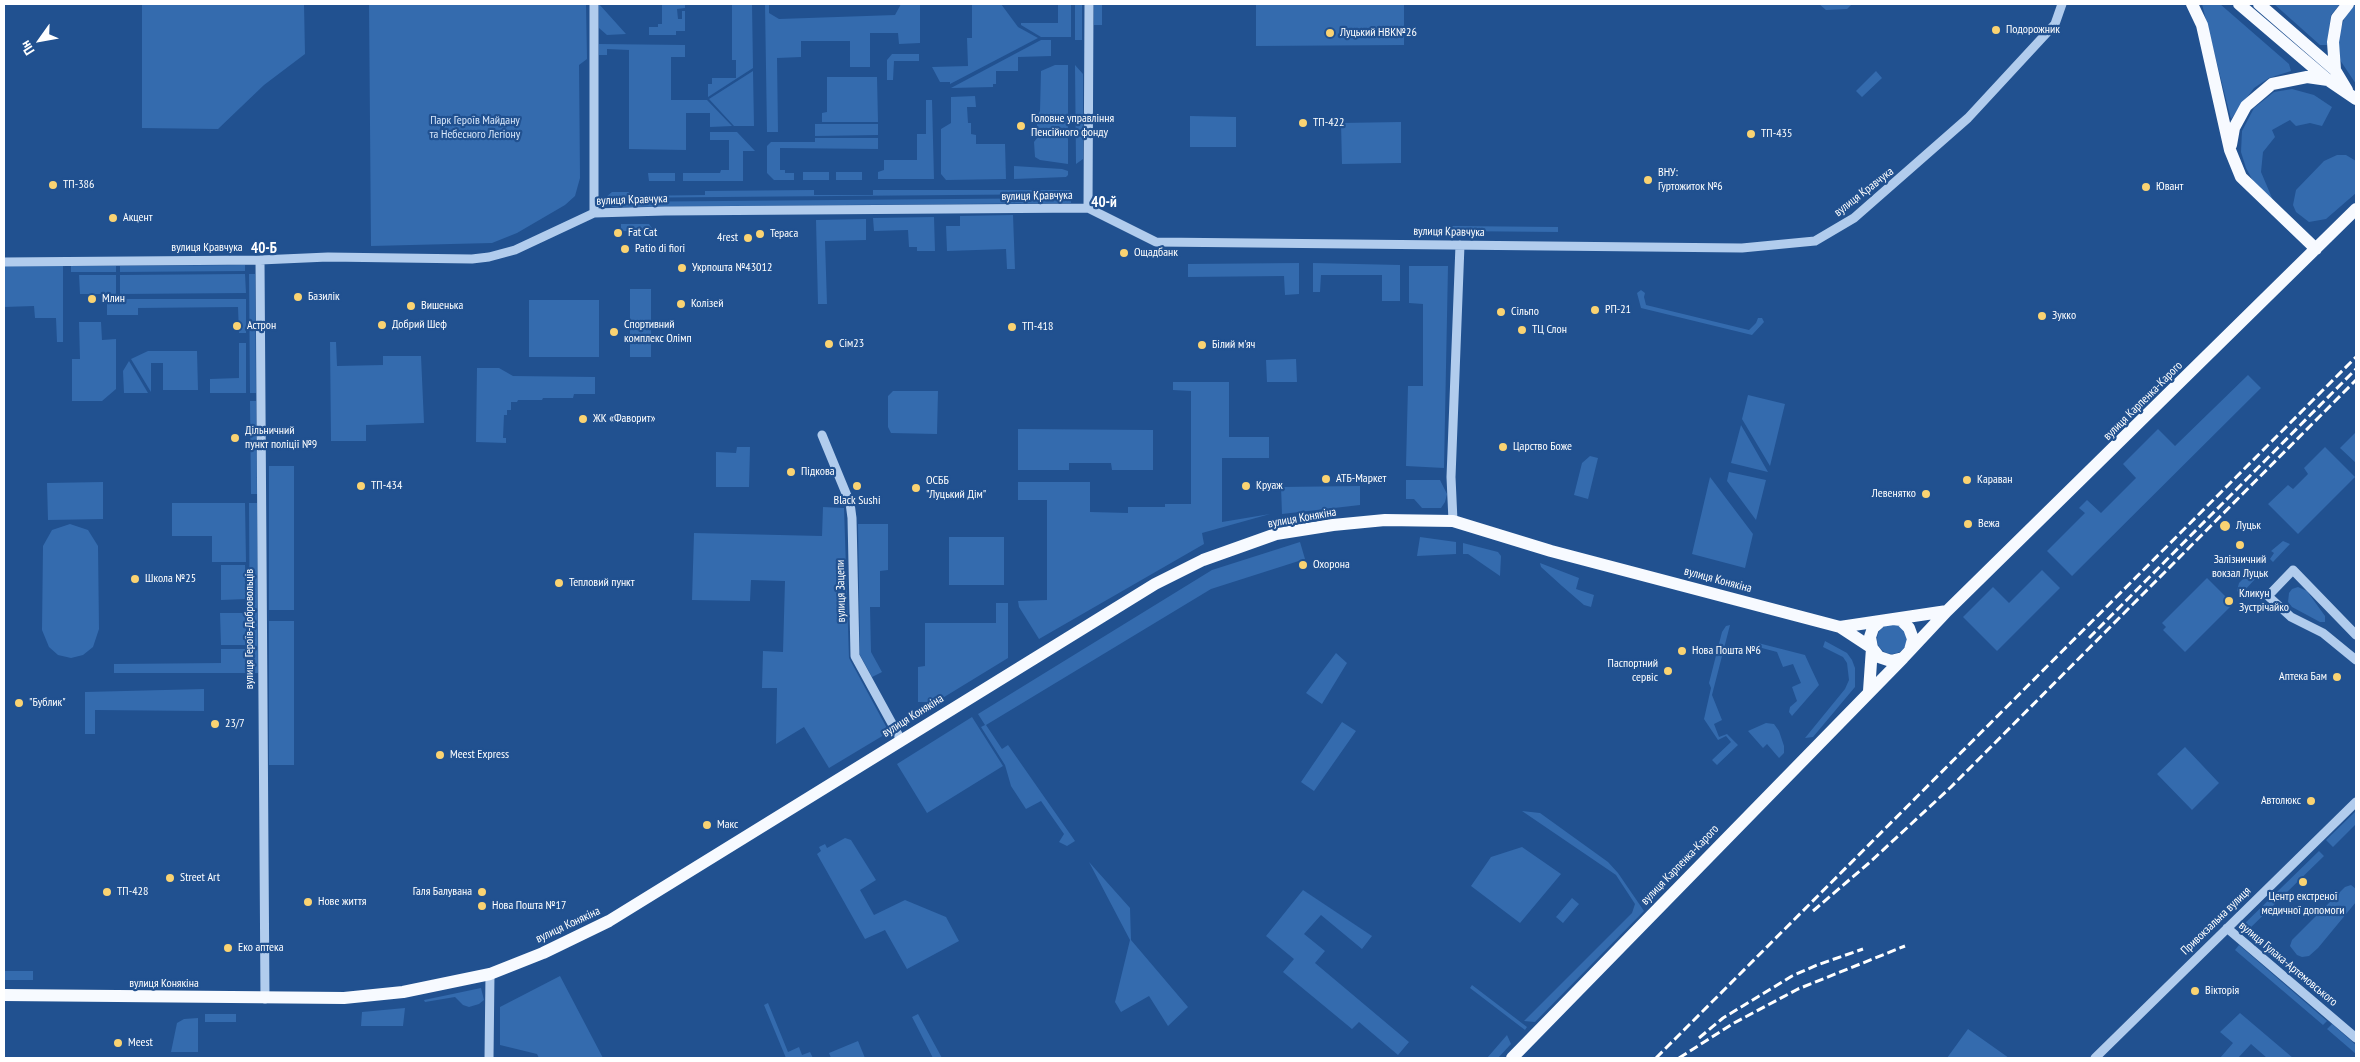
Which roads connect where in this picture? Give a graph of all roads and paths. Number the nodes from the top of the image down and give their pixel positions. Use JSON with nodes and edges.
{"nodes":[{"id":1,"x":594,"y":4,"type":"edge"},
{"id":2,"x":1089,"y":4,"type":"edge"},
{"id":3,"x":2062,"y":4,"type":"edge"},
{"id":4,"x":2192,"y":4,"type":"edge"},
{"id":5,"x":2239,"y":4,"type":"edge"},
{"id":6,"x":2259,"y":4,"type":"edge"},
{"id":7,"x":2348,"y":4,"type":"edge"},
{"id":8,"x":2331,"y":75,"type":"junction"},
{"id":9,"x":2353,"y":97,"type":"edge"},
{"id":10,"x":2230,"y":150,"type":"junction"},
{"id":11,"x":1088,"y":208,"type":"junction"},
{"id":12,"x":2356,"y":209,"type":"edge"},
{"id":13,"x":594,"y":213,"type":"junction"},
{"id":14,"x":1460,"y":245,"type":"junction"},
{"id":15,"x":2316,"y":248,"type":"junction"},
{"id":16,"x":260,"y":260,"type":"junction"},
{"id":17,"x":4,"y":262,"type":"edge"},
{"id":18,"x":822,"y":435,"type":"dead end"},
{"id":19,"x":1453,"y":521,"type":"junction"},
{"id":20,"x":1947,"y":611,"type":"junction"},
{"id":21,"x":1885,"y":620,"type":"junction"},
{"id":22,"x":1840,"y":627,"type":"junction"},
{"id":23,"x":2356,"y":635,"type":"edge"},
{"id":24,"x":1872,"y":648,"type":"junction"},
{"id":25,"x":1906,"y":654,"type":"junction"},
{"id":26,"x":2356,"y":660,"type":"edge"},
{"id":27,"x":1869,"y":691,"type":"junction"},
{"id":28,"x":901,"y":740,"type":"junction"},
{"id":29,"x":2356,"y":802,"type":"edge"},
{"id":30,"x":2227,"y":928,"type":"junction"},
{"id":31,"x":490,"y":974,"type":"junction"},
{"id":32,"x":4,"y":995,"type":"edge"},
{"id":33,"x":265,"y":999,"type":"junction"},
{"id":34,"x":2356,"y":1038,"type":"edge"},
{"id":35,"x":489,"y":1058,"type":"edge"},
{"id":36,"x":1512,"y":1058,"type":"edge"},
{"id":37,"x":2095,"y":1058,"type":"edge"}],
"edges":[{"from":1,"to":13,"type":"street"},
{"from":2,"to":11,"type":"street"},
{"from":3,"to":14,"type":"street","name":"вулиця Кравчука"},
{"from":4,"to":10,"type":"main road"},
{"from":5,"to":8,"type":"main road"},
{"from":6,"to":8,"type":"main road"},
{"from":7,"to":8,"type":"main road"},
{"from":8,"to":9,"type":"main road"},
{"from":8,"to":10,"type":"main road"},
{"from":10,"to":15,"type":"main road"},
{"from":11,"to":13,"type":"street","name":"вулиця Кравчука"},
{"from":11,"to":14,"type":"street","name":"вулиця Кравчука"},
{"from":12,"to":15,"type":"main road","name":"вулиця Карпенка-Карого"},
{"from":13,"to":16,"type":"street","name":"вулиця Кравчука"},
{"from":14,"to":19,"type":"street"},
{"from":15,"to":20,"type":"main road","name":"вулиця Карпенка-Карого"},
{"from":16,"to":17,"type":"street","name":"вулиця Кравчука"},
{"from":16,"to":33,"type":"street","name":"вулиця Героїв-Добровольців"},
{"from":18,"to":28,"type":"street","name":"вулиця Зацепи"},
{"from":19,"to":22,"type":"main road","name":"вулиця Конякіна"},
{"from":19,"to":28,"type":"main road","name":"вулиця Конякіна"},
{"from":20,"to":21,"type":"main road"},
{"from":20,"to":25,"type":"main road","name":"вулиця Карпенка-Карого"},
{"from":21,"to":22,"type":"main road"},
{"from":21,"to":24,"type":"main road"},
{"from":21,"to":25,"type":"main road"},
{"from":22,"to":24,"type":"main road"},
{"from":23,"to":26,"type":"street"},
{"from":24,"to":25,"type":"main road"},
{"from":24,"to":27,"type":"main road"},
{"from":25,"to":27,"type":"main road","name":"вулиця Карпенка-Карого"},
{"from":27,"to":36,"type":"main road","name":"вулиця Карпенка-Карого"},
{"from":28,"to":31,"type":"main road","name":"вулиця Конякіна"},
{"from":29,"to":30,"type":"street","name":"Привокзальна вулиця"},
{"from":30,"to":34,"type":"street","name":"вулиця Гулака-Артемовського"},
{"from":30,"to":37,"type":"street","name":"Привокзальна вулиця"},
{"from":31,"to":33,"type":"main road","name":"вулиця Конякіна"},
{"from":31,"to":35,"type":"street"},
{"from":32,"to":33,"type":"main road","name":"вулиця Конякіна"}]}
